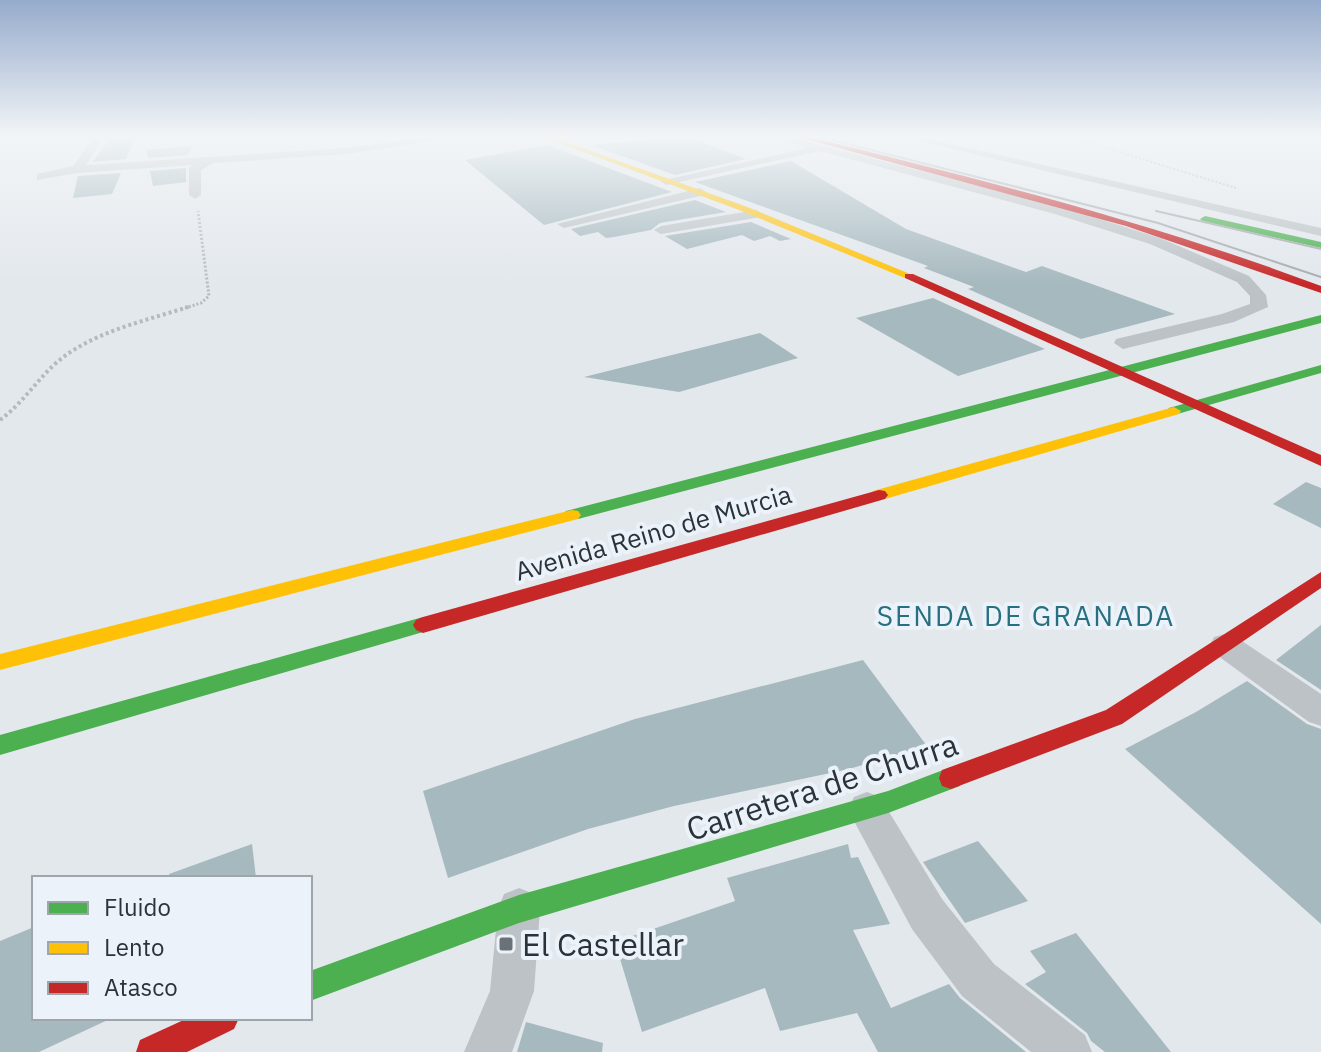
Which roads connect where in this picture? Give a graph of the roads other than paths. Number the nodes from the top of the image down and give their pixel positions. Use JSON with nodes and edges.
{"nodes":[{"id":1,"x":195,"y":186,"type":"edge"},
{"id":2,"x":682,"y":186,"type":"edge"},
{"id":3,"x":965,"y":186,"type":"edge"},
{"id":4,"x":994,"y":186,"type":"edge"},
{"id":5,"x":1074,"y":186,"type":"edge"},
{"id":6,"x":1121,"y":186,"type":"edge"},
{"id":7,"x":700,"y":192,"type":"junction"},
{"id":8,"x":195,"y":195,"type":"road end"},
{"id":9,"x":756,"y":214,"type":"junction"},
{"id":10,"x":564,"y":224,"type":"dead end"},
{"id":11,"x":661,"y":230,"type":"dead end"},
{"id":12,"x":1321,"y":232,"type":"edge"},
{"id":13,"x":1321,"y":245,"type":"edge"},
{"id":14,"x":1321,"y":290,"type":"edge"},
{"id":15,"x":1321,"y":319,"type":"edge"},
{"id":16,"x":1123,"y":343,"type":"dead end"},
{"id":17,"x":1321,"y":369,"type":"edge"},
{"id":18,"x":1128,"y":371,"type":"junction"},
{"id":19,"x":1198,"y":404,"type":"junction"},
{"id":20,"x":1321,"y":461,"type":"edge"},
{"id":21,"x":1321,"y":579,"type":"edge"},
{"id":22,"x":1225,"y":645,"type":"junction"},
{"id":23,"x":0,"y":662,"type":"edge"},
{"id":24,"x":1321,"y":712,"type":"edge"},
{"id":25,"x":0,"y":745,"type":"edge"},
{"id":26,"x":867,"y":809,"type":"junction"},
{"id":27,"x":519,"y":909,"type":"junction"},
{"id":28,"x":312,"y":985,"type":"edge"},
{"id":29,"x":219,"y":1020,"type":"edge"},
{"id":30,"x":152,"y":1052,"type":"edge"},
{"id":31,"x":488,"y":1052,"type":"edge"},
{"id":32,"x":1068,"y":1052,"type":"edge"}],
"edges":[{"from":1,"to":8,"type":"street"},
{"from":2,"to":7,"type":"main road"},
{"from":3,"to":16,"type":"street"},
{"from":4,"to":14,"type":"main road"},
{"from":5,"to":13,"type":"main road"},
{"from":6,"to":12,"type":"street"},
{"from":7,"to":9,"type":"main road"},
{"from":7,"to":10,"type":"street"},
{"from":9,"to":11,"type":"street"},
{"from":9,"to":18,"type":"main road"},
{"from":15,"to":18,"type":"main road","name":"Avenida Reino de Murcia"},
{"from":17,"to":19,"type":"main road","name":"Avenida Reino de Murcia"},
{"from":18,"to":19,"type":"main road"},
{"from":18,"to":23,"type":"main road","name":"Avenida Reino de Murcia"},
{"from":19,"to":20,"type":"main road"},
{"from":19,"to":25,"type":"main road","name":"Avenida Reino de Murcia"},
{"from":21,"to":22,"type":"main road","name":"Carretera de Churra"},
{"from":22,"to":24,"type":"street"},
{"from":22,"to":26,"type":"main road","name":"Carretera de Churra"},
{"from":26,"to":27,"type":"main road","name":"Carretera de Churra"},
{"from":26,"to":32,"type":"street"},
{"from":27,"to":28,"type":"main road","name":"Carretera de Churra"},
{"from":27,"to":31,"type":"street"},
{"from":29,"to":30,"type":"main road"}]}
